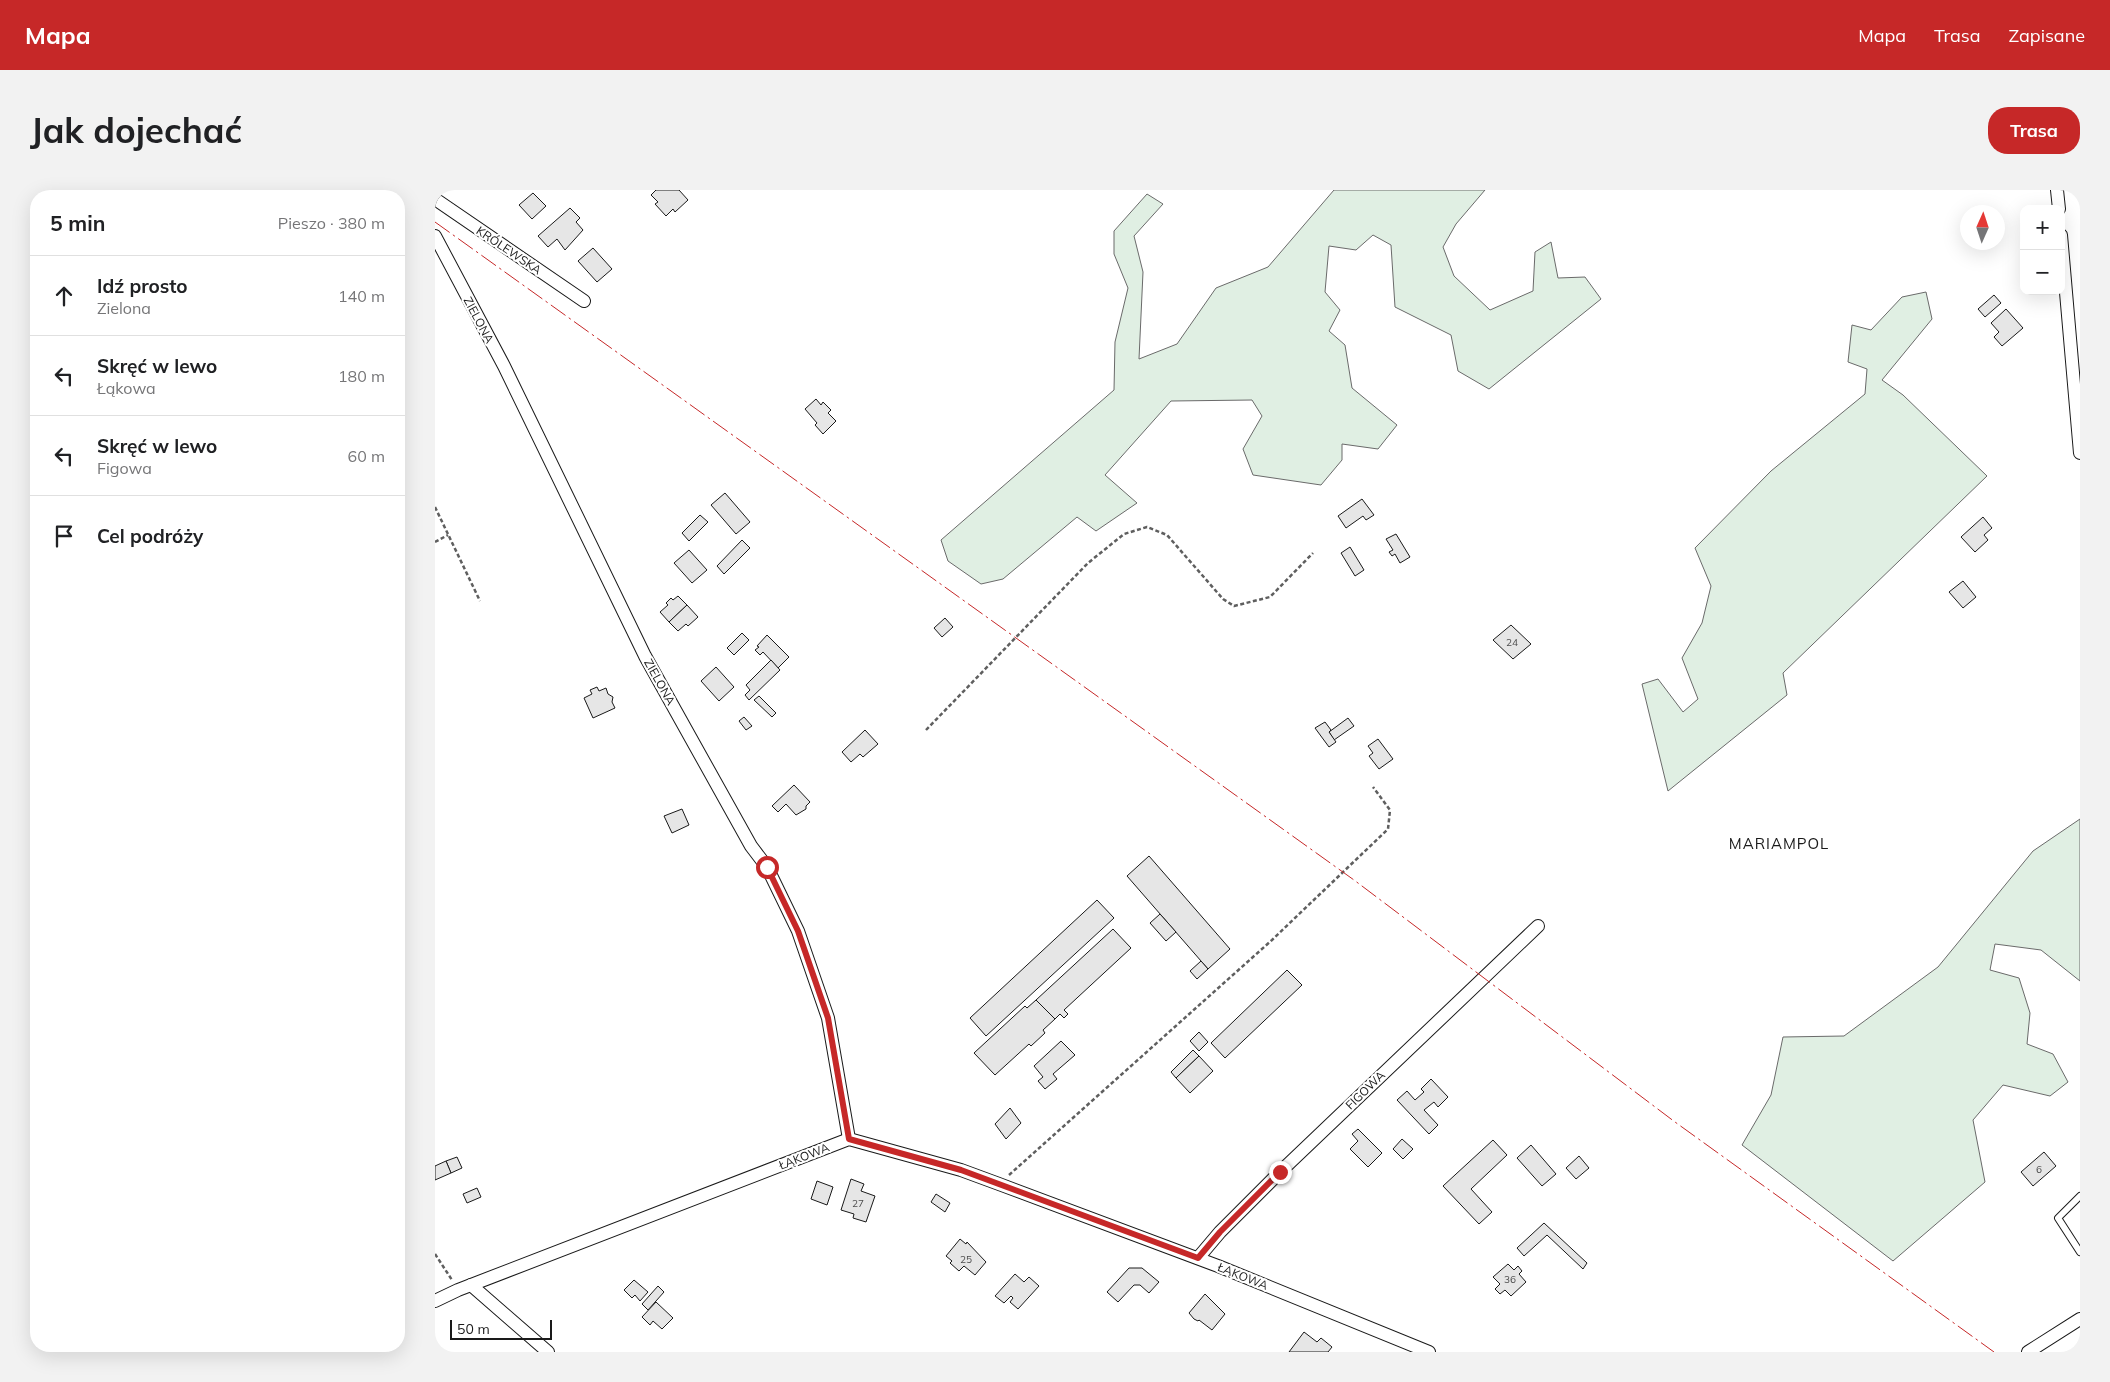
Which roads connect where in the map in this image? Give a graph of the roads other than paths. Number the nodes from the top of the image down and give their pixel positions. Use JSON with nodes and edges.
{"nodes":[{"id":1,"x":2057,"y":190,"type":"edge"},
{"id":2,"x":435,"y":199,"type":"edge"},
{"id":3,"x":2059,"y":205,"type":"edge"},
{"id":4,"x":435,"y":236,"type":"edge"},
{"id":5,"x":2062,"y":250,"type":"edge"},
{"id":6,"x":584,"y":301,"type":"dead end"},
{"id":7,"x":2080,"y":453,"type":"edge"},
{"id":8,"x":1537,"y":926,"type":"dead end"},
{"id":9,"x":849,"y":1139,"type":"junction"},
{"id":10,"x":2080,"y":1196,"type":"edge"},
{"id":11,"x":2080,"y":1252,"type":"edge"},
{"id":12,"x":1198,"y":1258,"type":"junction"},
{"id":13,"x":471,"y":1285,"type":"junction"},
{"id":14,"x":435,"y":1301,"type":"edge"},
{"id":15,"x":2080,"y":1319,"type":"edge"},
{"id":16,"x":548,"y":1352,"type":"edge"},
{"id":17,"x":1429,"y":1352,"type":"edge"},
{"id":18,"x":2028,"y":1352,"type":"edge"}],
"edges":[{"from":1,"to":3,"type":"street"},
{"from":2,"to":6,"type":"street","name":"KRÓLEWSKA"},
{"from":4,"to":9,"type":"street","name":"ZIELONA"},
{"from":5,"to":7,"type":"street"},
{"from":8,"to":12,"type":"street","name":"FIGOWA"},
{"from":9,"to":12,"type":"street","name":"ŁĄKOWA"},
{"from":9,"to":13,"type":"street","name":"ŁĄKOWA"},
{"from":10,"to":11,"type":"lane"},
{"from":12,"to":17,"type":"street","name":"ŁĄKOWA"},
{"from":13,"to":14,"type":"street","name":"ŁĄKOWA"},
{"from":13,"to":16,"type":"street"},
{"from":15,"to":18,"type":"street"}]}
